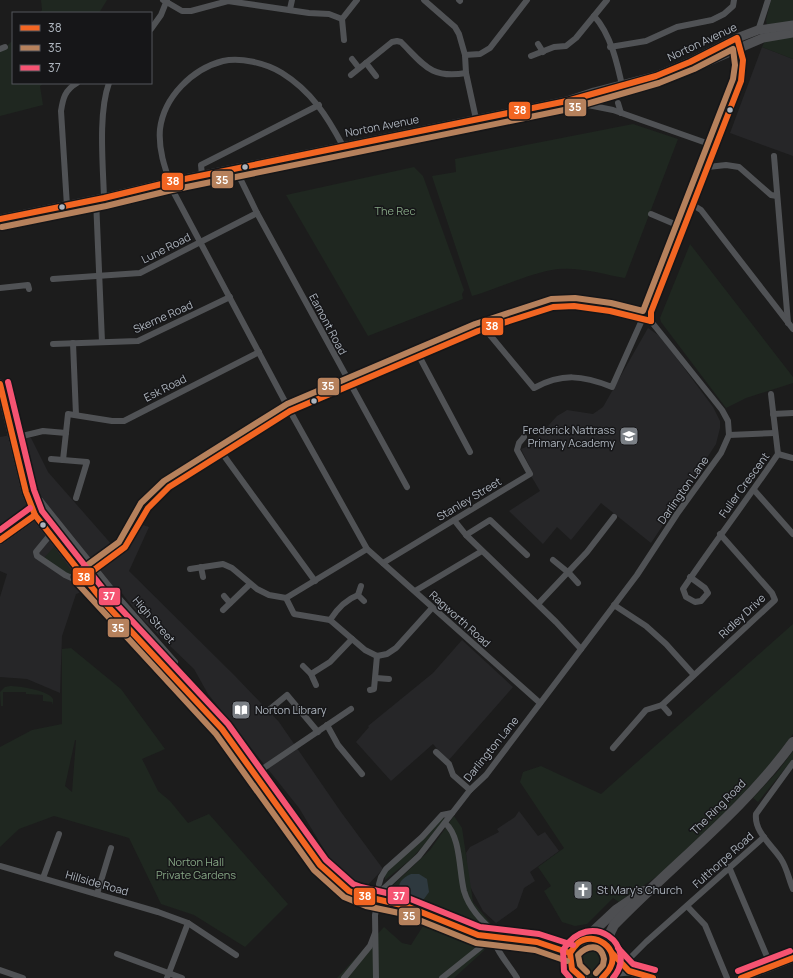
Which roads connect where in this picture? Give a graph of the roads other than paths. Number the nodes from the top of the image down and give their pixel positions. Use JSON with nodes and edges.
{"nodes":[{"id":1,"x":292,"y":0,"type":"edge"},
{"id":2,"x":357,"y":0,"type":"edge"},
{"id":3,"x":424,"y":0,"type":"edge"},
{"id":4,"x":527,"y":0,"type":"edge"},
{"id":5,"x":607,"y":0,"type":"edge"},
{"id":6,"x":734,"y":0,"type":"edge"},
{"id":7,"x":768,"y":0,"type":"edge"},
{"id":8,"x":165,"y":1,"type":"edge"},
{"id":9,"x":228,"y":1,"type":"edge"},
{"id":10,"x":290,"y":9,"type":"junction"},
{"id":11,"x":594,"y":16,"type":"junction"},
{"id":12,"x":342,"y":19,"type":"junction"},
{"id":13,"x":793,"y":25,"type":"edge"},
{"id":14,"x":152,"y":28,"type":"edge"},
{"id":15,"x":793,"y":33,"type":"edge"},
{"id":16,"x":760,"y":34,"type":"junction"},
{"id":17,"x":344,"y":40,"type":"dead end"},
{"id":18,"x":739,"y":42,"type":"junction"},
{"id":19,"x":538,"y":44,"type":"dead end"},
{"id":20,"x":610,"y":47,"type":"junction"},
{"id":21,"x":543,"y":52,"type":"junction"},
{"id":22,"x":465,"y":56,"type":"junction"},
{"id":23,"x":531,"y":56,"type":"dead end"},
{"id":24,"x":352,"y":59,"type":"dead end"},
{"id":25,"x":366,"y":63,"type":"junction"},
{"id":26,"x":359,"y":68,"type":"junction"},
{"id":27,"x":466,"y":73,"type":"junction"},
{"id":28,"x":351,"y":75,"type":"dead end"},
{"id":29,"x":376,"y":76,"type":"dead end"},
{"id":30,"x":75,"y":84,"type":"edge"},
{"id":31,"x":109,"y":84,"type":"edge"},
{"id":32,"x":623,"y":87,"type":"junction"},
{"id":33,"x":567,"y":101,"type":"junction"},
{"id":34,"x":618,"y":103,"type":"dead end"},
{"id":35,"x":319,"y":105,"type":"junction"},
{"id":36,"x":621,"y":113,"type":"junction"},
{"id":37,"x":476,"y":119,"type":"junction"},
{"id":38,"x":343,"y":146,"type":"junction"},
{"id":39,"x":715,"y":146,"type":"junction"},
{"id":40,"x":774,"y":156,"type":"dead end"},
{"id":41,"x":708,"y":167,"type":"junction"},
{"id":42,"x":235,"y":168,"type":"junction"},
{"id":43,"x":202,"y":175,"type":"junction"},
{"id":44,"x":170,"y":182,"type":"junction"},
{"id":45,"x":777,"y":196,"type":"junction"},
{"id":46,"x":100,"y":198,"type":"junction"},
{"id":47,"x":693,"y":205,"type":"junction"},
{"id":48,"x":67,"y":206,"type":"junction"},
{"id":49,"x":257,"y":213,"type":"junction"},
{"id":50,"x":651,"y":214,"type":"dead end"},
{"id":51,"x":0,"y":219,"type":"edge"},
{"id":52,"x":684,"y":228,"type":"junction"},
{"id":53,"x":201,"y":241,"type":"junction"},
{"id":54,"x":99,"y":276,"type":"junction"},
{"id":55,"x":53,"y":279,"type":"dead end"},
{"id":56,"x":0,"y":288,"type":"edge"},
{"id":57,"x":29,"y":289,"type":"dead end"},
{"id":58,"x":230,"y":296,"type":"junction"},
{"id":59,"x":642,"y":320,"type":"junction"},
{"id":60,"x":651,"y":321,"type":"junction"},
{"id":61,"x":788,"y":323,"type":"junction"},
{"id":62,"x":485,"y":328,"type":"junction"},
{"id":63,"x":793,"y":329,"type":"edge"},
{"id":64,"x":102,"y":342,"type":"junction"},
{"id":65,"x":73,"y":343,"type":"junction"},
{"id":66,"x":53,"y":344,"type":"dead end"},
{"id":67,"x":259,"y":352,"type":"junction"},
{"id":68,"x":419,"y":356,"type":"junction"},
{"id":69,"x":0,"y":384,"type":"edge"},
{"id":70,"x":350,"y":385,"type":"junction"},
{"id":71,"x":771,"y":394,"type":"dead end"},
{"id":72,"x":290,"y":411,"type":"junction"},
{"id":73,"x":774,"y":414,"type":"junction"},
{"id":74,"x":793,"y":414,"type":"edge"},
{"id":75,"x":76,"y":415,"type":"junction"},
{"id":76,"x":775,"y":432,"type":"junction"},
{"id":77,"x":66,"y":433,"type":"junction"},
{"id":78,"x":729,"y":435,"type":"junction"},
{"id":79,"x":524,"y":437,"type":"dead end"},
{"id":80,"x":14,"y":438,"type":"junction"},
{"id":81,"x":470,"y":452,"type":"dead end"},
{"id":82,"x":222,"y":453,"type":"junction"},
{"id":83,"x":778,"y":454,"type":"junction"},
{"id":84,"x":793,"y":458,"type":"edge"},
{"id":85,"x":51,"y":459,"type":"dead end"},
{"id":86,"x":63,"y":460,"type":"junction"},
{"id":87,"x":407,"y":487,"type":"dead end"},
{"id":88,"x":754,"y":490,"type":"junction"},
{"id":89,"x":76,"y":498,"type":"dead end"},
{"id":90,"x":30,"y":505,"type":"junction"},
{"id":91,"x":35,"y":515,"type":"junction"},
{"id":92,"x":496,"y":516,"type":"dead end"},
{"id":93,"x":614,"y":517,"type":"dead end"},
{"id":94,"x":454,"y":520,"type":"junction"},
{"id":95,"x":490,"y":520,"type":"junction"},
{"id":96,"x":720,"y":534,"type":"junction"},
{"id":97,"x":793,"y":534,"type":"edge"},
{"id":98,"x":50,"y":535,"type":"junction"},
{"id":99,"x":466,"y":535,"type":"junction"},
{"id":100,"x":0,"y":539,"type":"edge"},
{"id":101,"x":367,"y":549,"type":"junction"},
{"id":102,"x":482,"y":551,"type":"junction"},
{"id":103,"x":527,"y":555,"type":"dead end"},
{"id":104,"x":553,"y":560,"type":"dead end"},
{"id":105,"x":383,"y":563,"type":"junction"},
{"id":106,"x":201,"y":567,"type":"junction"},
{"id":107,"x":96,"y":568,"type":"junction"},
{"id":108,"x":190,"y":569,"type":"dead end"},
{"id":109,"x":569,"y":572,"type":"junction"},
{"id":110,"x":203,"y":576,"type":"dead end"},
{"id":111,"x":690,"y":577,"type":"dead end"},
{"id":112,"x":84,"y":578,"type":"junction"},
{"id":113,"x":315,"y":581,"type":"junction"},
{"id":114,"x":578,"y":583,"type":"dead end"},
{"id":115,"x":250,"y":584,"type":"junction"},
{"id":116,"x":361,"y":586,"type":"dead end"},
{"id":117,"x":415,"y":591,"type":"junction"},
{"id":118,"x":358,"y":595,"type":"junction"},
{"id":119,"x":224,"y":596,"type":"dead end"},
{"id":120,"x":286,"y":598,"type":"junction"},
{"id":121,"x":364,"y":602,"type":"dead end"},
{"id":122,"x":230,"y":603,"type":"junction"},
{"id":123,"x":538,"y":604,"type":"junction"},
{"id":124,"x":614,"y":605,"type":"junction"},
{"id":125,"x":432,"y":608,"type":"junction"},
{"id":126,"x":223,"y":610,"type":"dead end"},
{"id":127,"x":330,"y":620,"type":"junction"},
{"id":128,"x":352,"y":639,"type":"junction"},
{"id":129,"x":581,"y":649,"type":"junction"},
{"id":130,"x":377,"y":656,"type":"junction"},
{"id":131,"x":303,"y":666,"type":"dead end"},
{"id":132,"x":167,"y":670,"type":"junction"},
{"id":133,"x":311,"y":674,"type":"junction"},
{"id":134,"x":693,"y":674,"type":"junction"},
{"id":135,"x":376,"y":678,"type":"junction"},
{"id":136,"x":390,"y":679,"type":"dead end"},
{"id":137,"x":316,"y":685,"type":"dead end"},
{"id":138,"x":370,"y":690,"type":"dead end"},
{"id":139,"x":540,"y":703,"type":"junction"},
{"id":140,"x":662,"y":705,"type":"junction"},
{"id":141,"x":270,"y":709,"type":"dead end"},
{"id":142,"x":351,"y":709,"type":"dead end"},
{"id":143,"x":669,"y":713,"type":"dead end"},
{"id":144,"x":327,"y":725,"type":"junction"},
{"id":145,"x":318,"y":732,"type":"junction"},
{"id":146,"x":793,"y":742,"type":"edge"},
{"id":147,"x":613,"y":748,"type":"dead end"},
{"id":148,"x":436,"y":752,"type":"dead end"},
{"id":149,"x":793,"y":763,"type":"edge"},
{"id":150,"x":256,"y":774,"type":"junction"},
{"id":151,"x":362,"y":774,"type":"dead end"},
{"id":152,"x":470,"y":790,"type":"junction"},
{"id":153,"x":452,"y":813,"type":"junction"},
{"id":154,"x":445,"y":823,"type":"junction"},
{"id":155,"x":59,"y":834,"type":"dead end"},
{"id":156,"x":764,"y":837,"type":"junction"},
{"id":157,"x":111,"y":848,"type":"dead end"},
{"id":158,"x":0,"y":866,"type":"edge"},
{"id":159,"x":729,"y":867,"type":"junction"},
{"id":160,"x":43,"y":878,"type":"junction"},
{"id":161,"x":379,"y":884,"type":"junction"},
{"id":162,"x":656,"y":884,"type":"junction"},
{"id":163,"x":793,"y":889,"type":"edge"},
{"id":164,"x":97,"y":894,"type":"junction"},
{"id":165,"x":378,"y":901,"type":"junction"},
{"id":166,"x":687,"y":906,"type":"junction"},
{"id":167,"x":188,"y":923,"type":"junction"},
{"id":168,"x":377,"y":930,"type":"junction"},
{"id":169,"x":492,"y":938,"type":"junction"},
{"id":170,"x":585,"y":939,"type":"junction"},
{"id":171,"x":611,"y":951,"type":"junction"},
{"id":172,"x":570,"y":953,"type":"junction"},
{"id":173,"x":117,"y":954,"type":"dead end"},
{"id":174,"x":236,"y":955,"type":"dead end"},
{"id":175,"x":630,"y":958,"type":"dead end"},
{"id":176,"x":793,"y":958,"type":"edge"},
{"id":177,"x":771,"y":966,"type":"junction"},
{"id":178,"x":0,"y":970,"type":"edge"},
{"id":179,"x":628,"y":971,"type":"junction"},
{"id":180,"x":168,"y":976,"type":"edge"},
{"id":181,"x":605,"y":976,"type":"edge"},
{"id":182,"x":579,"y":977,"type":"edge"},
{"id":183,"x":23,"y":978,"type":"edge"},
{"id":184,"x":182,"y":978,"type":"edge"},
{"id":185,"x":344,"y":978,"type":"edge"},
{"id":186,"x":376,"y":978,"type":"edge"},
{"id":187,"x":442,"y":978,"type":"edge"},
{"id":188,"x":517,"y":978,"type":"edge"},
{"id":189,"x":653,"y":978,"type":"edge"},
{"id":190,"x":727,"y":978,"type":"edge"},
{"id":191,"x":741,"y":978,"type":"edge"}],
"edges":[{"from":1,"to":10,"type":"street"},
{"from":2,"to":12,"type":"street"},
{"from":3,"to":22,"type":"street"},
{"from":4,"to":22,"type":"street"},
{"from":5,"to":11,"type":"street"},
{"from":6,"to":20,"type":"street"},
{"from":7,"to":16,"type":"street"},
{"from":8,"to":9,"type":"street"},
{"from":8,"to":14,"type":"street"},
{"from":9,"to":10,"type":"street"},
{"from":10,"to":12,"type":"street"},
{"from":11,"to":20,"type":"street"},
{"from":11,"to":21,"type":"street"},
{"from":12,"to":17,"type":"street"},
{"from":13,"to":16,"type":"main road","name":"Norton Avenue"},
{"from":15,"to":16,"type":"main road","name":"Norton Avenue"},
{"from":16,"to":18,"type":"main road","name":"Norton Avenue"},
{"from":18,"to":32,"type":"main road","name":"Norton Avenue"},
{"from":18,"to":39,"type":"street"},
{"from":19,"to":21,"type":"street"},
{"from":20,"to":32,"type":"street"},
{"from":21,"to":23,"type":"street"},
{"from":22,"to":27,"type":"street"},
{"from":24,"to":26,"type":"street"},
{"from":25,"to":26,"type":"street"},
{"from":25,"to":27,"type":"street"},
{"from":25,"to":29,"type":"street"},
{"from":26,"to":28,"type":"street"},
{"from":27,"to":37,"type":"street"},
{"from":30,"to":48,"type":"street"},
{"from":31,"to":46,"type":"street"},
{"from":32,"to":33,"type":"main road","name":"Norton Avenue"},
{"from":33,"to":36,"type":"street"},
{"from":33,"to":37,"type":"main road","name":"Norton Avenue"},
{"from":34,"to":36,"type":"street"},
{"from":35,"to":38,"type":"street","name":"Ragworth Road"},
{"from":35,"to":43,"type":"street"},
{"from":35,"to":44,"type":"street","name":"Ragworth Road"},
{"from":36,"to":39,"type":"street"},
{"from":37,"to":38,"type":"main road","name":"Norton Avenue"},
{"from":38,"to":42,"type":"main road","name":"Norton Avenue"},
{"from":39,"to":41,"type":"street"},
{"from":40,"to":45,"type":"street"},
{"from":41,"to":45,"type":"street"},
{"from":41,"to":47,"type":"street"},
{"from":42,"to":43,"type":"main road","name":"Norton Avenue"},
{"from":42,"to":49,"type":"street","name":"Eamont Road"},
{"from":43,"to":44,"type":"main road","name":"Norton Avenue"},
{"from":44,"to":46,"type":"main road","name":"Norton Avenue"},
{"from":44,"to":53,"type":"street","name":"Ragworth Road"},
{"from":45,"to":61,"type":"street"},
{"from":46,"to":48,"type":"main road","name":"Norton Avenue"},
{"from":46,"to":54,"type":"street"},
{"from":47,"to":52,"type":"street"},
{"from":47,"to":61,"type":"street"},
{"from":48,"to":51,"type":"main road","name":"Norton Avenue"},
{"from":49,"to":53,"type":"street","name":"Lune Road"},
{"from":49,"to":70,"type":"street","name":"Eamont Road"},
{"from":50,"to":52,"type":"street"},
{"from":52,"to":60,"type":"street"},
{"from":53,"to":54,"type":"street","name":"Lune Road"},
{"from":53,"to":58,"type":"street","name":"Ragworth Road"},
{"from":54,"to":55,"type":"street","name":"Lune Road"},
{"from":54,"to":64,"type":"street"},
{"from":56,"to":57,"type":"street"},
{"from":58,"to":64,"type":"street","name":"Skerne Road"},
{"from":58,"to":67,"type":"street","name":"Ragworth Road"},
{"from":59,"to":60,"type":"street"},
{"from":59,"to":62,"type":"street"},
{"from":59,"to":62,"type":"street"},
{"from":60,"to":78,"type":"street"},
{"from":61,"to":63,"type":"street"},
{"from":62,"to":68,"type":"street"},
{"from":64,"to":65,"type":"street","name":"Skerne Road"},
{"from":65,"to":66,"type":"street","name":"Skerne Road"},
{"from":65,"to":75,"type":"street"},
{"from":67,"to":72,"type":"street","name":"Ragworth Road"},
{"from":67,"to":75,"type":"street","name":"Esk Road"},
{"from":68,"to":70,"type":"street"},
{"from":68,"to":81,"type":"street"},
{"from":69,"to":80,"type":"main road"},
{"from":70,"to":72,"type":"street"},
{"from":70,"to":87,"type":"street","name":"Eamont Road"},
{"from":71,"to":73,"type":"street","name":"Fuller Crescent"},
{"from":72,"to":82,"type":"street"},
{"from":72,"to":101,"type":"street","name":"Ragworth Road"},
{"from":73,"to":74,"type":"street"},
{"from":73,"to":76,"type":"street","name":"Fuller Crescent"},
{"from":75,"to":77,"type":"street","name":"Esk Road"},
{"from":76,"to":78,"type":"street"},
{"from":76,"to":83,"type":"street","name":"Fuller Crescent"},
{"from":77,"to":80,"type":"street"},
{"from":77,"to":86,"type":"street"},
{"from":78,"to":124,"type":"street","name":"Darlington Lane"},
{"from":79,"to":94,"type":"street","name":"Stanley Street"},
{"from":80,"to":90,"type":"main road"},
{"from":82,"to":107,"type":"street"},
{"from":82,"to":113,"type":"street"},
{"from":83,"to":84,"type":"street"},
{"from":83,"to":88,"type":"street","name":"Fuller Crescent"},
{"from":85,"to":86,"type":"street"},
{"from":86,"to":89,"type":"street"},
{"from":88,"to":96,"type":"street","name":"Fuller Crescent"},
{"from":88,"to":97,"type":"street"},
{"from":90,"to":91,"type":"main road"},
{"from":90,"to":107,"type":"street","name":"High Street"},
{"from":91,"to":98,"type":"main road"},
{"from":91,"to":100,"type":"main road"},
{"from":92,"to":95,"type":"street"},
{"from":93,"to":109,"type":"street"},
{"from":94,"to":99,"type":"street"},
{"from":94,"to":105,"type":"street","name":"Stanley Street"},
{"from":95,"to":99,"type":"street"},
{"from":95,"to":103,"type":"street"},
{"from":96,"to":111,"type":"street","name":"Fuller Crescent"},
{"from":96,"to":134,"type":"street","name":"Ridley Drive"},
{"from":98,"to":112,"type":"main road"},
{"from":98,"to":112,"type":"street"},
{"from":99,"to":102,"type":"street"},
{"from":101,"to":105,"type":"street","name":"Ragworth Road"},
{"from":101,"to":113,"type":"street"},
{"from":102,"to":117,"type":"street"},
{"from":102,"to":123,"type":"street"},
{"from":104,"to":109,"type":"street"},
{"from":105,"to":117,"type":"street","name":"Ragworth Road"},
{"from":106,"to":108,"type":"street"},
{"from":106,"to":110,"type":"street"},
{"from":106,"to":115,"type":"street"},
{"from":107,"to":112,"type":"street"},
{"from":107,"to":132,"type":"street","name":"High Street"},
{"from":109,"to":114,"type":"street"},
{"from":109,"to":123,"type":"street"},
{"from":112,"to":132,"type":"main road"},
{"from":113,"to":120,"type":"street"},
{"from":115,"to":120,"type":"street"},
{"from":115,"to":122,"type":"street"},
{"from":116,"to":118,"type":"street"},
{"from":117,"to":125,"type":"street","name":"Ragworth Road"},
{"from":118,"to":121,"type":"street"},
{"from":118,"to":127,"type":"street"},
{"from":119,"to":122,"type":"street"},
{"from":120,"to":127,"type":"street"},
{"from":122,"to":126,"type":"street"},
{"from":123,"to":129,"type":"street"},
{"from":124,"to":129,"type":"street","name":"Darlington Lane"},
{"from":124,"to":134,"type":"street"},
{"from":125,"to":130,"type":"street"},
{"from":125,"to":139,"type":"street","name":"Ragworth Road"},
{"from":127,"to":128,"type":"street"},
{"from":128,"to":130,"type":"street"},
{"from":128,"to":133,"type":"street"},
{"from":129,"to":139,"type":"street","name":"Darlington Lane"},
{"from":130,"to":135,"type":"street"},
{"from":131,"to":133,"type":"street"},
{"from":132,"to":150,"type":"main road"},
{"from":133,"to":137,"type":"street"},
{"from":134,"to":140,"type":"street","name":"Ridley Drive"},
{"from":135,"to":136,"type":"street"},
{"from":135,"to":138,"type":"street"},
{"from":139,"to":152,"type":"street","name":"Darlington Lane"},
{"from":140,"to":143,"type":"street"},
{"from":140,"to":147,"type":"street","name":"Ridley Drive"},
{"from":141,"to":145,"type":"street"},
{"from":142,"to":144,"type":"street"},
{"from":144,"to":145,"type":"street"},
{"from":144,"to":151,"type":"street"},
{"from":145,"to":150,"type":"street"},
{"from":146,"to":162,"type":"main road","name":"The Ring Road"},
{"from":148,"to":152,"type":"street"},
{"from":149,"to":156,"type":"street","name":"Fulthorpe Road"},
{"from":150,"to":165,"type":"main road"},
{"from":152,"to":153,"type":"street","name":"Darlington Lane"},
{"from":153,"to":154,"type":"street","name":"Darlington Lane"},
{"from":153,"to":161,"type":"street"},
{"from":154,"to":161,"type":"street","name":"Darlington Lane"},
{"from":154,"to":169,"type":"street"},
{"from":155,"to":160,"type":"street"},
{"from":156,"to":159,"type":"street","name":"Fulthorpe Road"},
{"from":156,"to":163,"type":"street"},
{"from":157,"to":164,"type":"street"},
{"from":158,"to":160,"type":"street","name":"Hillside Road"},
{"from":159,"to":166,"type":"street","name":"Fulthorpe Road"},
{"from":159,"to":177,"type":"street"},
{"from":160,"to":164,"type":"street","name":"Hillside Road"},
{"from":161,"to":165,"type":"street","name":"Darlington Lane"},
{"from":162,"to":170,"type":"main road","name":"The Ring Road"},
{"from":162,"to":171,"type":"main road","name":"The Ring Road"},
{"from":164,"to":167,"type":"street","name":"Hillside Road"},
{"from":165,"to":168,"type":"street","name":"Darlington Lane"},
{"from":165,"to":169,"type":"main road"},
{"from":166,"to":175,"type":"street","name":"Fulthorpe Road"},
{"from":166,"to":190,"type":"street"},
{"from":167,"to":174,"type":"street","name":"Hillside Road"},
{"from":167,"to":180,"type":"street"},
{"from":168,"to":185,"type":"street"},
{"from":168,"to":186,"type":"street","name":"Darlington Lane"},
{"from":169,"to":172,"type":"main road"},
{"from":169,"to":187,"type":"street"},
{"from":169,"to":188,"type":"street"},
{"from":170,"to":171,"type":"main road"},
{"from":170,"to":172,"type":"main road","name":"The Ring Road"},
{"from":171,"to":179,"type":"main road"},
{"from":171,"to":181,"type":"main road","name":"The Ring Road"},
{"from":172,"to":182,"type":"main road"},
{"from":173,"to":180,"type":"street"},
{"from":176,"to":177,"type":"main road"},
{"from":177,"to":191,"type":"main road"},
{"from":178,"to":183,"type":"street"},
{"from":179,"to":181,"type":"main road"},
{"from":179,"to":189,"type":"main road"},
{"from":180,"to":184,"type":"street"}]}
